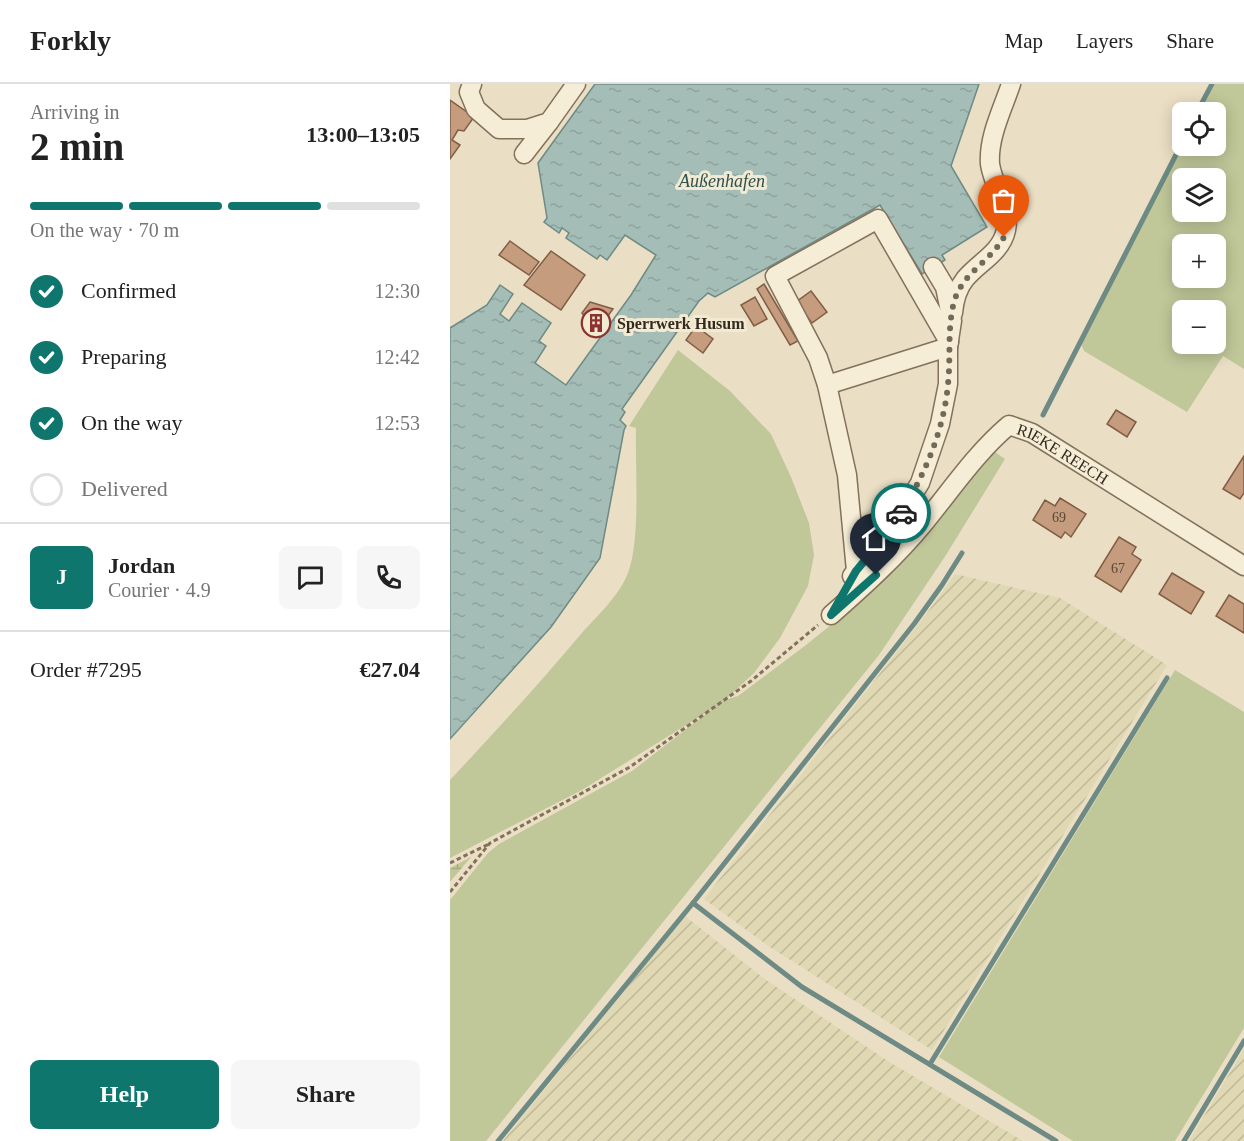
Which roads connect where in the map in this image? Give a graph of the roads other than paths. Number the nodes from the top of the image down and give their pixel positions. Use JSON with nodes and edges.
{"nodes":[{"id":1,"x":472,"y":84,"type":"edge"},
{"id":2,"x":576,"y":84,"type":"edge"},
{"id":3,"x":1011,"y":84,"type":"edge"},
{"id":4,"x":549,"y":122,"type":"junction"},
{"id":5,"x":524,"y":154,"type":"dead end"},
{"id":6,"x":933,"y":267,"type":"dead end"},
{"id":7,"x":951,"y":321,"type":"junction"},
{"id":8,"x":949,"y":344,"type":"junction"},
{"id":9,"x":827,"y":385,"type":"junction"},
{"id":10,"x":1244,"y":566,"type":"edge"},
{"id":11,"x":856,"y":571,"type":"junction"}],
"edges":[{"from":1,"to":4,"type":"street"},
{"from":2,"to":4,"type":"street"},
{"from":3,"to":7,"type":"street"},
{"from":4,"to":5,"type":"street"},
{"from":6,"to":7,"type":"street"},
{"from":7,"to":8,"type":"street"},
{"from":8,"to":9,"type":"street"},
{"from":8,"to":9,"type":"street"},
{"from":8,"to":11,"type":"street"},
{"from":9,"to":11,"type":"street"},
{"from":10,"to":11,"type":"street","name":"RIEKE REECH"}]}
